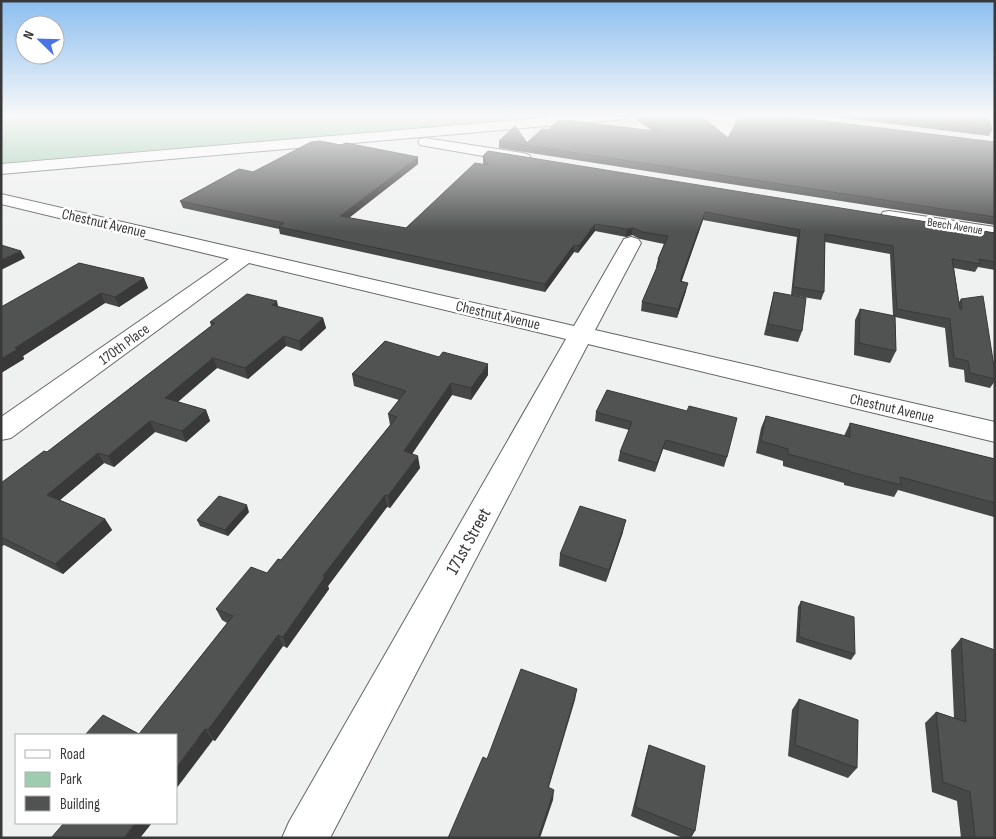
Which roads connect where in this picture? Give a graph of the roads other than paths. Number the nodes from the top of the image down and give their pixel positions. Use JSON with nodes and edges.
{"nodes":[{"id":1,"x":167,"y":154,"type":"edge"},
{"id":2,"x":501,"y":154,"type":"edge"},
{"id":3,"x":537,"y":160,"type":"edge"},
{"id":4,"x":1,"y":169,"type":"edge"},
{"id":5,"x":1,"y":199,"type":"edge"},
{"id":6,"x":868,"y":212,"type":"edge"},
{"id":7,"x":995,"y":233,"type":"edge"},
{"id":8,"x":631,"y":243,"type":"dead end"},
{"id":9,"x":246,"y":256,"type":"junction"},
{"id":10,"x":582,"y":335,"type":"junction"},
{"id":11,"x":1,"y":431,"type":"edge"},
{"id":12,"x":995,"y":432,"type":"edge"},
{"id":13,"x":304,"y":838,"type":"edge"}],
"edges":[{"from":1,"to":4,"type":"street"},
{"from":2,"to":3,"type":"street"},
{"from":5,"to":9,"type":"street","name":"Chestnut Avenue"},
{"from":6,"to":7,"type":"street","name":"Beech Avenue"},
{"from":8,"to":10,"type":"street","name":"171st Street"},
{"from":9,"to":10,"type":"street","name":"Chestnut Avenue"},
{"from":9,"to":11,"type":"street","name":"170th Place"},
{"from":10,"to":12,"type":"street","name":"Chestnut Avenue"},
{"from":10,"to":13,"type":"street","name":"171st Street"}]}
